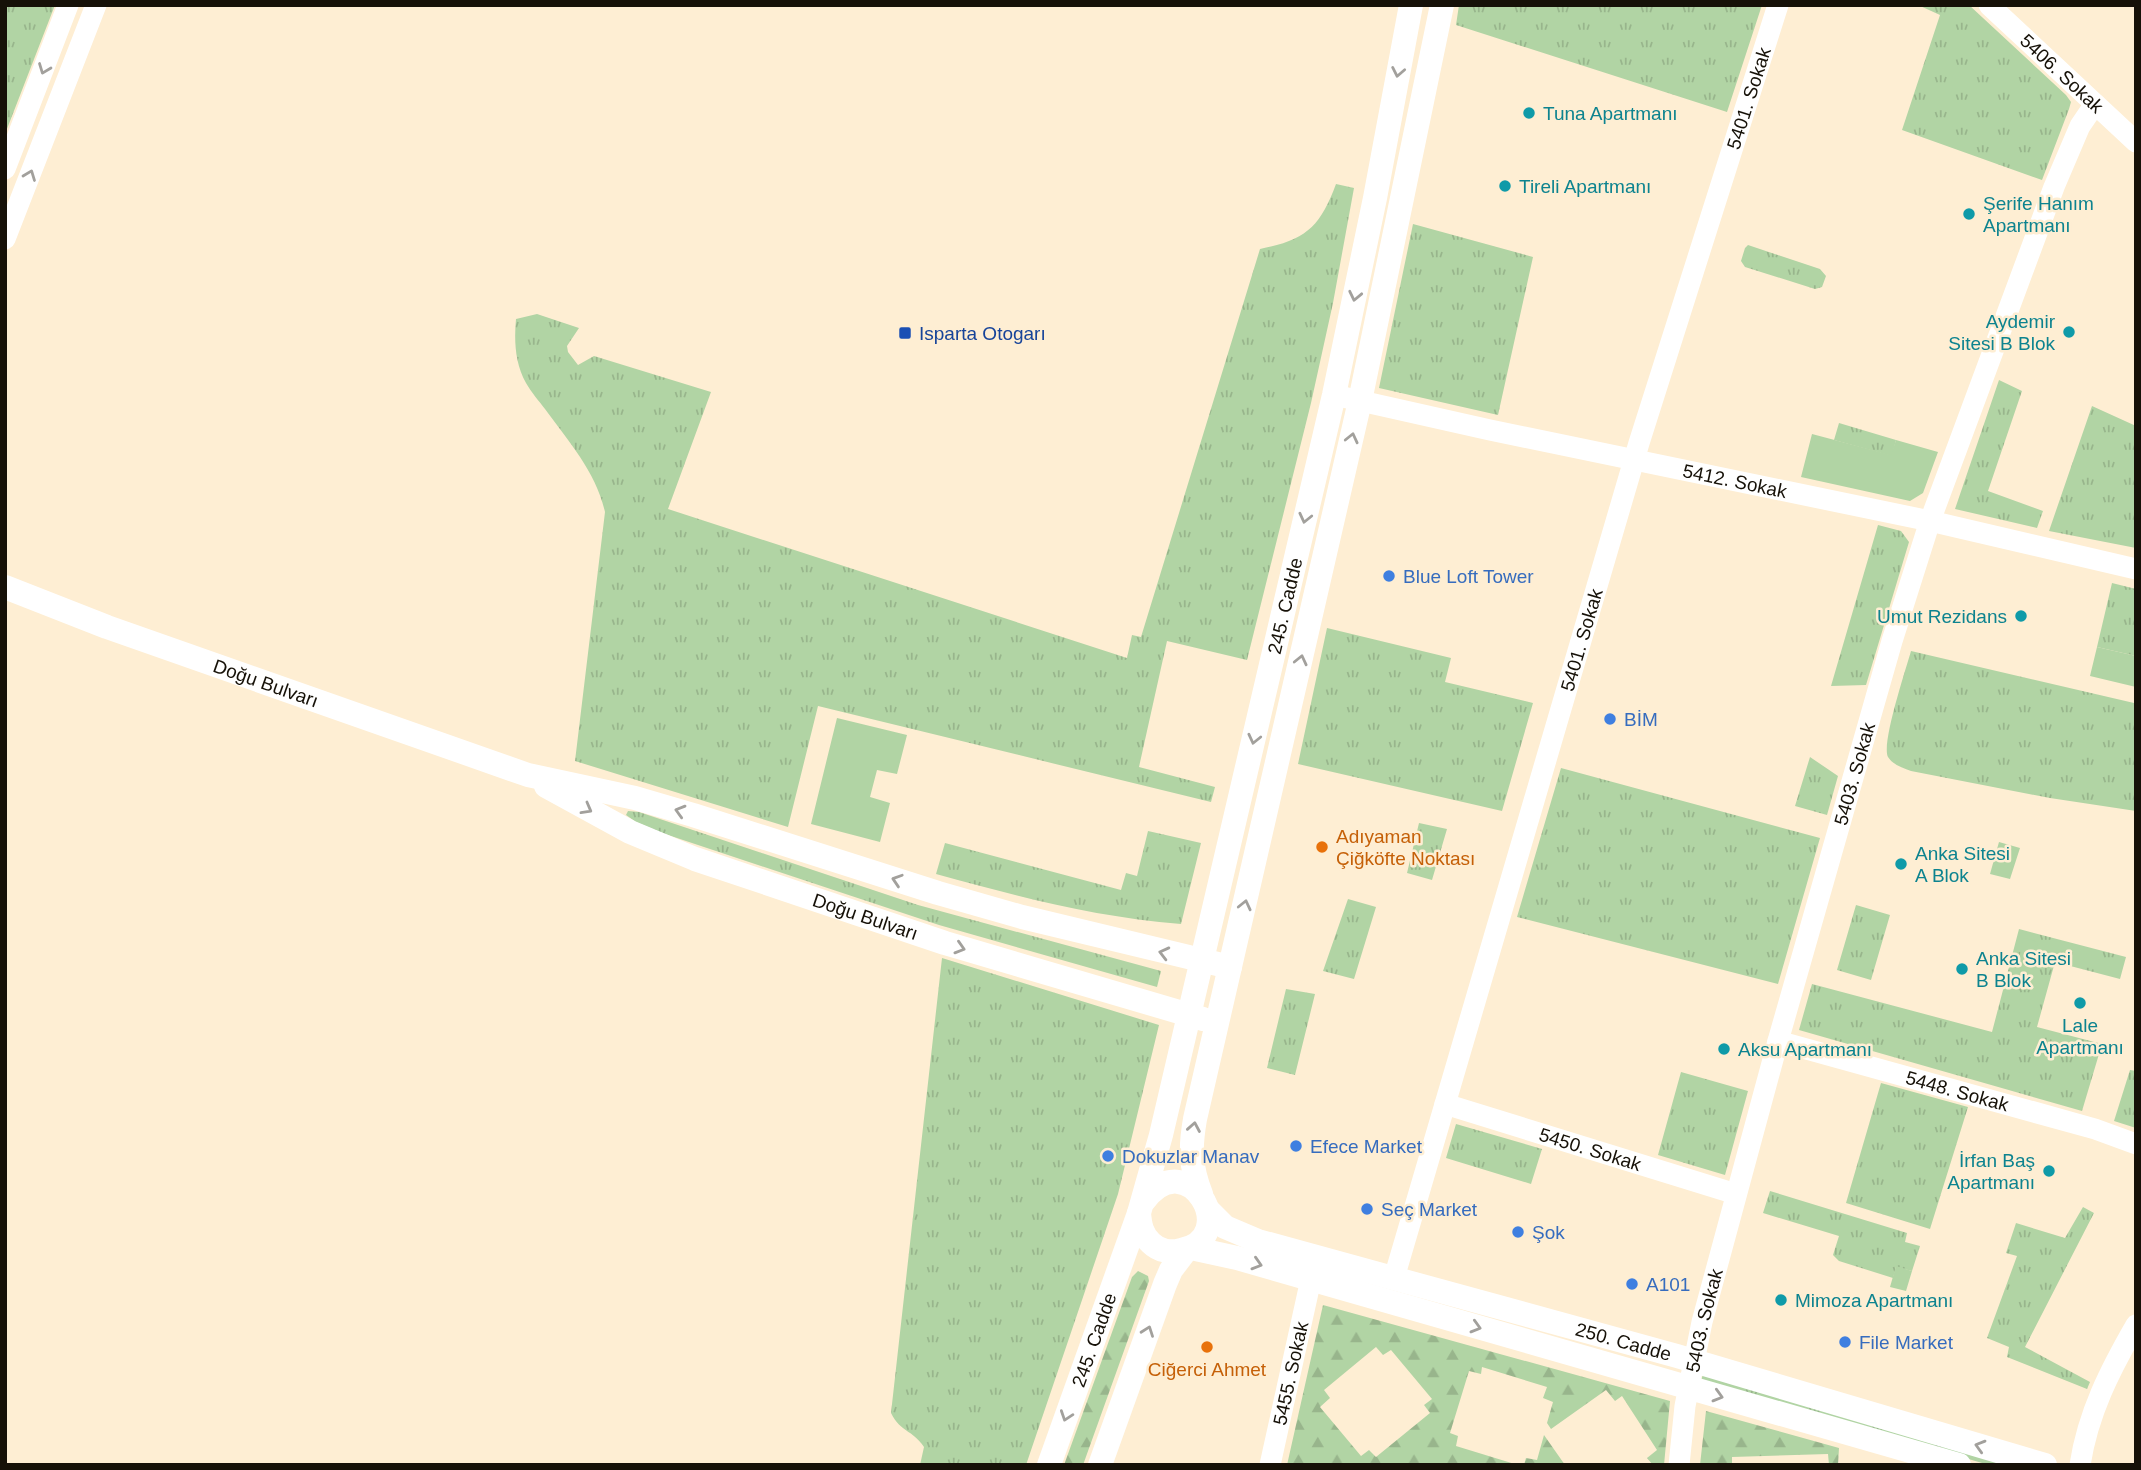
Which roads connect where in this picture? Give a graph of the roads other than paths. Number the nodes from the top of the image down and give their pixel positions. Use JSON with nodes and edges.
{"nodes":[{"id":1,"x":68,"y":5,"type":"edge"},
{"id":2,"x":96,"y":5,"type":"edge"},
{"id":3,"x":1411,"y":5,"type":"edge"},
{"id":4,"x":1442,"y":5,"type":"edge"},
{"id":5,"x":1778,"y":5,"type":"edge"},
{"id":6,"x":1989,"y":5,"type":"edge"},
{"id":7,"x":2095,"y":104,"type":"junction"},
{"id":8,"x":2136,"y":142,"type":"edge"},
{"id":9,"x":5,"y":169,"type":"edge"},
{"id":10,"x":5,"y":239,"type":"edge"},
{"id":11,"x":1334,"y":395,"type":"junction"},
{"id":12,"x":1360,"y":401,"type":"junction"},
{"id":13,"x":1634,"y":460,"type":"junction"},
{"id":14,"x":1930,"y":521,"type":"junction"},
{"id":15,"x":2136,"y":569,"type":"edge"},
{"id":16,"x":5,"y":587,"type":"edge"},
{"id":17,"x":528,"y":775,"type":"junction"},
{"id":18,"x":1202,"y":961,"type":"junction"},
{"id":19,"x":1230,"y":967,"type":"junction"},
{"id":20,"x":1189,"y":1015,"type":"junction"},
{"id":21,"x":1218,"y":1023,"type":"junction"},
{"id":22,"x":1778,"y":1041,"type":"junction"},
{"id":23,"x":1445,"y":1104,"type":"junction"},
{"id":24,"x":2136,"y":1144,"type":"edge"},
{"id":25,"x":1736,"y":1194,"type":"junction"},
{"id":26,"x":1205,"y":1202,"type":"junction"},
{"id":27,"x":1141,"y":1208,"type":"junction"},
{"id":28,"x":1189,"y":1249,"type":"junction"},
{"id":29,"x":1394,"y":1278,"type":"junction"},
{"id":30,"x":1311,"y":1279,"type":"junction"},
{"id":31,"x":2136,"y":1325,"type":"edge"},
{"id":32,"x":1693,"y":1361,"type":"junction"},
{"id":33,"x":1689,"y":1387,"type":"junction"},
{"id":34,"x":1049,"y":1465,"type":"edge"},
{"id":35,"x":1100,"y":1465,"type":"edge"},
{"id":36,"x":1270,"y":1465,"type":"edge"},
{"id":37,"x":1679,"y":1465,"type":"edge"},
{"id":38,"x":1959,"y":1465,"type":"edge"},
{"id":39,"x":2045,"y":1465,"type":"edge"},
{"id":40,"x":2080,"y":1465,"type":"edge"}],
"edges":[{"from":1,"to":9,"type":"street","one_way":true},
{"from":10,"to":2,"type":"street","one_way":true},
{"from":3,"to":11,"type":"street","name":"245. Cadde","one_way":true},
{"from":4,"to":12,"type":"street","name":"245. Cadde"},
{"from":5,"to":13,"type":"street","name":"5401. Sokak"},
{"from":6,"to":7,"type":"street","name":"5406. Sokak"},
{"from":7,"to":8,"type":"street","name":"5406. Sokak"},
{"from":7,"to":14,"type":"street","name":"5403. Sokak"},
{"from":11,"to":12,"type":"street","name":"5412. Sokak"},
{"from":11,"to":18,"type":"street","name":"245. Cadde","one_way":true},
{"from":12,"to":13,"type":"street","name":"5412. Sokak"},
{"from":19,"to":12,"type":"street","name":"245. Cadde","one_way":true},
{"from":13,"to":14,"type":"street","name":"5412. Sokak"},
{"from":13,"to":23,"type":"street","name":"5401. Sokak"},
{"from":14,"to":15,"type":"street","name":"5412. Sokak"},
{"from":14,"to":22,"type":"street","name":"5403. Sokak"},
{"from":16,"to":17,"type":"street","name":"Doğu Bulvarı"},
{"from":18,"to":17,"type":"street","name":"Doğu Bulvarı","one_way":true},
{"from":17,"to":20,"type":"street","name":"Doğu Bulvarı","one_way":true},
{"from":18,"to":19,"type":"street","name":"Doğu Bulvarı"},
{"from":18,"to":20,"type":"street","name":"245. Cadde"},
{"from":19,"to":21,"type":"street","name":"245. Cadde"},
{"from":20,"to":21,"type":"street","name":"Doğu Bulvarı"},
{"from":20,"to":27,"type":"street","name":"245. Cadde"},
{"from":26,"to":21,"type":"street","name":"245. Cadde","one_way":true},
{"from":22,"to":24,"type":"street","name":"5448. Sokak"},
{"from":22,"to":25,"type":"street","name":"5403. Sokak"},
{"from":23,"to":25,"type":"street","name":"5450. Sokak"},
{"from":23,"to":29,"type":"street","name":"5401. Sokak"},
{"from":25,"to":32,"type":"street","name":"5403. Sokak"},
{"from":26,"to":27,"type":"street"},
{"from":26,"to":28,"type":"street"},
{"from":26,"to":29,"type":"street","name":"250. Cadde"},
{"from":27,"to":28,"type":"street"},
{"from":27,"to":34,"type":"street","name":"245. Cadde","one_way":true},
{"from":28,"to":30,"type":"street","name":"250. Cadde","one_way":true},
{"from":35,"to":28,"type":"street","one_way":true},
{"from":29,"to":32,"type":"street","name":"250. Cadde"},
{"from":30,"to":33,"type":"street","name":"250. Cadde","one_way":true},
{"from":30,"to":36,"type":"street","name":"5455. Sokak"},
{"from":31,"to":40,"type":"street"},
{"from":32,"to":33,"type":"street","name":"5403. Sokak"},
{"from":39,"to":32,"type":"street","name":"250. Cadde","one_way":true},
{"from":33,"to":37,"type":"street","name":"5403. Sokak"},
{"from":33,"to":38,"type":"street","name":"250. Cadde","one_way":true}]}
